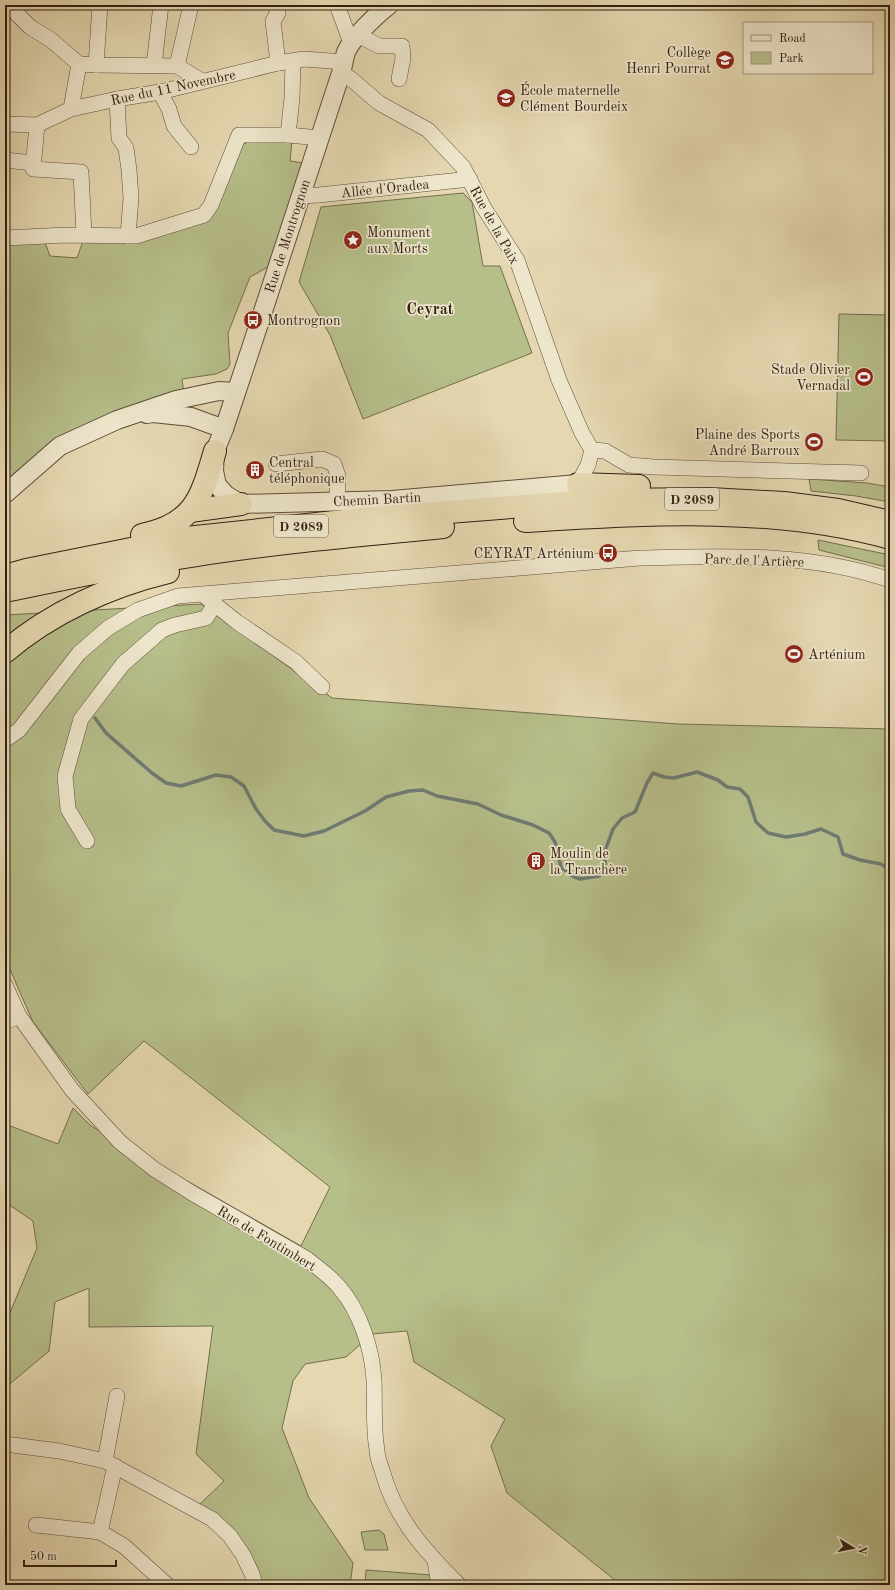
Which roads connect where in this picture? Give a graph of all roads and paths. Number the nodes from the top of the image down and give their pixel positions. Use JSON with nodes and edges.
{"nodes":[{"id":1,"x":100,"y":5,"type":"edge"},
{"id":2,"x":161,"y":5,"type":"edge"},
{"id":3,"x":191,"y":5,"type":"edge"},
{"id":4,"x":275,"y":5,"type":"edge"},
{"id":5,"x":337,"y":5,"type":"edge"},
{"id":6,"x":389,"y":5,"type":"edge"},
{"id":7,"x":8,"y":6,"type":"edge"},
{"id":8,"x":355,"y":39,"type":"junction"},
{"id":9,"x":293,"y":61,"type":"junction"},
{"id":10,"x":278,"y":63,"type":"junction"},
{"id":11,"x":79,"y":64,"type":"junction"},
{"id":12,"x":96,"y":65,"type":"junction"},
{"id":13,"x":154,"y":65,"type":"junction"},
{"id":14,"x":177,"y":66,"type":"junction"},
{"id":15,"x":342,"y":68,"type":"junction"},
{"id":16,"x":399,"y":79,"type":"dead end"},
{"id":17,"x":202,"y":81,"type":"junction"},
{"id":18,"x":160,"y":92,"type":"junction"},
{"id":19,"x":117,"y":99,"type":"junction"},
{"id":20,"x":72,"y":109,"type":"junction"},
{"id":21,"x":5,"y":124,"type":"edge"},
{"id":22,"x":36,"y":125,"type":"junction"},
{"id":23,"x":288,"y":135,"type":"junction"},
{"id":24,"x":320,"y":138,"type":"junction"},
{"id":25,"x":190,"y":148,"type":"dead end"},
{"id":26,"x":5,"y":160,"type":"edge"},
{"id":27,"x":33,"y":163,"type":"junction"},
{"id":28,"x":470,"y":179,"type":"junction"},
{"id":29,"x":300,"y":196,"type":"junction"},
{"id":30,"x":84,"y":236,"type":"junction"},
{"id":31,"x":128,"y":236,"type":"junction"},
{"id":32,"x":5,"y":238,"type":"edge"},
{"id":33,"x":236,"y":392,"type":"junction"},
{"id":34,"x":117,"y":420,"type":"junction"},
{"id":35,"x":224,"y":429,"type":"junction"},
{"id":36,"x":592,"y":450,"type":"junction"},
{"id":37,"x":215,"y":451,"type":"junction"},
{"id":38,"x":276,"y":464,"type":"dead end"},
{"id":39,"x":861,"y":473,"type":"dead end"},
{"id":40,"x":578,"y":484,"type":"junction"},
{"id":41,"x":5,"y":494,"type":"edge"},
{"id":42,"x":337,"y":502,"type":"junction"},
{"id":43,"x":784,"y":503,"type":"junction"},
{"id":44,"x":242,"y":504,"type":"junction"},
{"id":45,"x":190,"y":511,"type":"junction"},
{"id":46,"x":890,"y":522,"type":"edge"},
{"id":47,"x":836,"y":526,"type":"junction"},
{"id":48,"x":890,"y":538,"type":"edge"},
{"id":49,"x":239,"y":549,"type":"junction"},
{"id":50,"x":890,"y":549,"type":"edge"},
{"id":51,"x":26,"y":570,"type":"junction"},
{"id":52,"x":5,"y":576,"type":"edge"},
{"id":53,"x":890,"y":580,"type":"edge"},
{"id":54,"x":5,"y":591,"type":"edge"},
{"id":55,"x":204,"y":594,"type":"junction"},
{"id":56,"x":215,"y":604,"type":"junction"},
{"id":57,"x":5,"y":652,"type":"edge"},
{"id":58,"x":322,"y":687,"type":"dead end"},
{"id":59,"x":28,"y":716,"type":"junction"},
{"id":60,"x":5,"y":729,"type":"edge"},
{"id":61,"x":5,"y":740,"type":"edge"},
{"id":62,"x":87,"y":841,"type":"dead end"},
{"id":63,"x":5,"y":985,"type":"edge"},
{"id":64,"x":19,"y":1016,"type":"junction"},
{"id":65,"x":5,"y":1022,"type":"edge"},
{"id":66,"x":117,"y":1396,"type":"dead end"},
{"id":67,"x":5,"y":1444,"type":"edge"},
{"id":68,"x":110,"y":1463,"type":"junction"},
{"id":69,"x":36,"y":1525,"type":"dead end"},
{"id":70,"x":100,"y":1532,"type":"junction"},
{"id":71,"x":435,"y":1561,"type":"junction"},
{"id":72,"x":167,"y":1585,"type":"edge"},
{"id":73,"x":255,"y":1585,"type":"edge"},
{"id":74,"x":439,"y":1585,"type":"edge"},
{"id":75,"x":459,"y":1585,"type":"edge"}],
"edges":[{"from":1,"to":12,"type":"street"},
{"from":2,"to":13,"type":"street"},
{"from":3,"to":14,"type":"street"},
{"from":4,"to":10,"type":"street"},
{"from":5,"to":8,"type":"street"},
{"from":6,"to":8,"type":"street"},
{"from":7,"to":11,"type":"street"},
{"from":8,"to":15,"type":"street","name":"Rue de Montrognon"},
{"from":8,"to":16,"type":"street"},
{"from":9,"to":10,"type":"street","name":"Rue du 11 Novembre"},
{"from":9,"to":15,"type":"street","name":"Rue du 11 Novembre"},
{"from":9,"to":23,"type":"street"},
{"from":10,"to":17,"type":"street","name":"Rue du 11 Novembre"},
{"from":11,"to":12,"type":"street"},
{"from":11,"to":20,"type":"street"},
{"from":12,"to":13,"type":"street"},
{"from":13,"to":14,"type":"street"},
{"from":14,"to":17,"type":"street"},
{"from":15,"to":24,"type":"street","name":"Rue de Montrognon"},
{"from":15,"to":28,"type":"street","name":"Rue de la Paix"},
{"from":17,"to":18,"type":"street","name":"Rue du 11 Novembre"},
{"from":18,"to":19,"type":"street","name":"Rue du 11 Novembre"},
{"from":18,"to":25,"type":"street"},
{"from":19,"to":20,"type":"street","name":"Rue du 11 Novembre"},
{"from":19,"to":31,"type":"street"},
{"from":20,"to":22,"type":"street","name":"Rue du 11 Novembre"},
{"from":21,"to":22,"type":"street","name":"Rue du 11 Novembre"},
{"from":22,"to":27,"type":"street"},
{"from":23,"to":24,"type":"street"},
{"from":23,"to":31,"type":"street"},
{"from":24,"to":29,"type":"street","name":"Rue de Montrognon"},
{"from":26,"to":27,"type":"street"},
{"from":27,"to":30,"type":"street"},
{"from":28,"to":29,"type":"street","name":"Allée d'Oradea"},
{"from":28,"to":36,"type":"street","name":"Rue de la Paix"},
{"from":29,"to":33,"type":"street","name":"Rue de Montrognon"},
{"from":30,"to":31,"type":"street"},
{"from":30,"to":32,"type":"street"},
{"from":33,"to":34,"type":"street"},
{"from":33,"to":35,"type":"street","name":"Rue de Montrognon"},
{"from":34,"to":35,"type":"street"},
{"from":34,"to":41,"type":"street"},
{"from":35,"to":37,"type":"street","name":"Rue de Montrognon"},
{"from":36,"to":39,"type":"street"},
{"from":36,"to":40,"type":"street"},
{"from":37,"to":44,"type":"street"},
{"from":37,"to":45,"type":"highway"},
{"from":38,"to":42,"type":"street"},
{"from":40,"to":42,"type":"street","name":"Chemin Bartin"},
{"from":40,"to":43,"type":"highway"},
{"from":42,"to":44,"type":"street","name":"Chemin Bartin"},
{"from":43,"to":46,"type":"highway","number":"D 2089"},
{"from":43,"to":51,"type":"highway","number":"D 2089"},
{"from":44,"to":45,"type":"highway"},
{"from":45,"to":51,"type":"highway"},
{"from":47,"to":48,"type":"highway","number":"D 2089"},
{"from":47,"to":49,"type":"highway","number":"D 2089"},
{"from":47,"to":50,"type":"highway"},
{"from":49,"to":54,"type":"highway","number":"D 2089"},
{"from":49,"to":57,"type":"highway"},
{"from":51,"to":52,"type":"highway","number":"D 2089"},
{"from":53,"to":55,"type":"street","name":"Parc de l'Artière"},
{"from":55,"to":56,"type":"street"},
{"from":55,"to":59,"type":"street","name":"Parc de l'Artière"},
{"from":56,"to":58,"type":"street"},
{"from":56,"to":62,"type":"street"},
{"from":59,"to":60,"type":"street"},
{"from":59,"to":61,"type":"street","name":"Parc de l'Artière"},
{"from":63,"to":64,"type":"street","name":"Rue de Fontimbert"},
{"from":64,"to":65,"type":"street"},
{"from":64,"to":71,"type":"street","name":"Rue de Fontimbert"},
{"from":66,"to":68,"type":"street"},
{"from":67,"to":68,"type":"street"},
{"from":68,"to":70,"type":"street"},
{"from":68,"to":73,"type":"street"},
{"from":69,"to":70,"type":"street"},
{"from":70,"to":72,"type":"street"},
{"from":71,"to":74,"type":"street"},
{"from":71,"to":75,"type":"street","name":"Rue de Fontimbert"}]}
